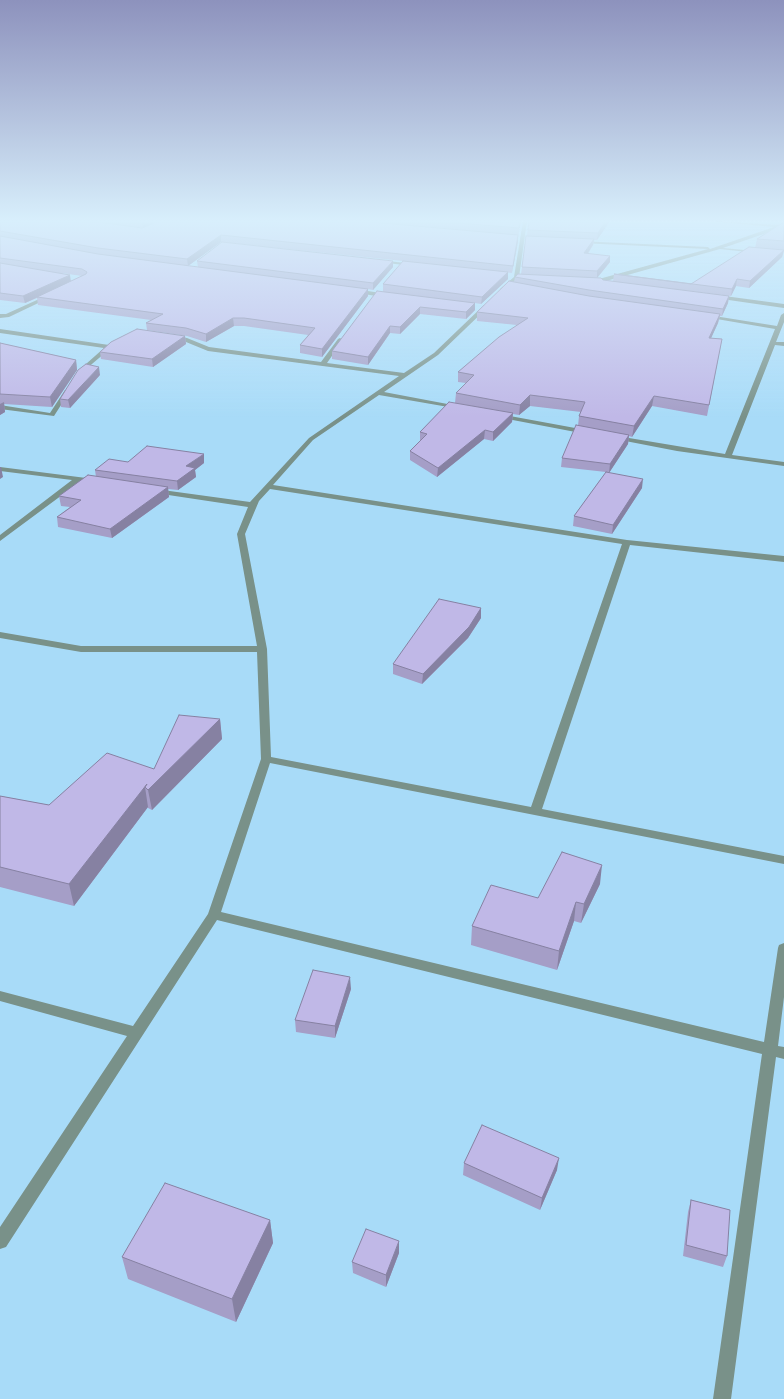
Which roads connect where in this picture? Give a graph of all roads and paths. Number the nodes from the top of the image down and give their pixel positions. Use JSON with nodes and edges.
{"nodes":[{"id":1,"x":507,"y":286,"type":"edge"},
{"id":2,"x":380,"y":288,"type":"dead end"},
{"id":3,"x":346,"y":290,"type":"edge"},
{"id":4,"x":58,"y":292,"type":"edge"},
{"id":5,"x":375,"y":294,"type":"junction"},
{"id":6,"x":705,"y":296,"type":"edge"},
{"id":7,"x":394,"y":297,"type":"edge"},
{"id":8,"x":369,"y":302,"type":"edge"},
{"id":9,"x":784,"y":306,"type":"edge"},
{"id":10,"x":784,"y":315,"type":"edge"},
{"id":11,"x":0,"y":316,"type":"edge"},
{"id":12,"x":702,"y":317,"type":"edge"},
{"id":13,"x":778,"y":328,"type":"junction"},
{"id":14,"x":0,"y":331,"type":"edge"},
{"id":15,"x":346,"y":333,"type":"edge"},
{"id":16,"x":162,"y":337,"type":"edge"},
{"id":17,"x":772,"y":343,"type":"junction"},
{"id":18,"x":116,"y":344,"type":"edge"},
{"id":19,"x":784,"y":344,"type":"edge"},
{"id":20,"x":109,"y":347,"type":"junction"},
{"id":21,"x":323,"y":364,"type":"junction"},
{"id":22,"x":404,"y":375,"type":"junction"},
{"id":23,"x":76,"y":376,"type":"edge"},
{"id":24,"x":71,"y":384,"type":"edge"},
{"id":25,"x":377,"y":393,"type":"junction"},
{"id":26,"x":0,"y":407,"type":"edge"},
{"id":27,"x":464,"y":410,"type":"edge"},
{"id":28,"x":493,"y":415,"type":"edge"},
{"id":29,"x":590,"y":433,"type":"edge"},
{"id":30,"x":609,"y":436,"type":"edge"},
{"id":31,"x":728,"y":456,"type":"junction"},
{"id":32,"x":784,"y":464,"type":"edge"},
{"id":33,"x":0,"y":468,"type":"edge"},
{"id":34,"x":79,"y":479,"type":"junction"},
{"id":35,"x":99,"y":482,"type":"edge"},
{"id":36,"x":268,"y":486,"type":"junction"},
{"id":37,"x":147,"y":489,"type":"edge"},
{"id":38,"x":253,"y":506,"type":"junction"},
{"id":39,"x":0,"y":539,"type":"edge"},
{"id":40,"x":627,"y":542,"type":"junction"},
{"id":41,"x":784,"y":559,"type":"edge"},
{"id":42,"x":0,"y":636,"type":"edge"},
{"id":43,"x":262,"y":648,"type":"junction"},
{"id":44,"x":266,"y":760,"type":"junction"},
{"id":45,"x":535,"y":812,"type":"junction"},
{"id":46,"x":784,"y":860,"type":"edge"},
{"id":47,"x":214,"y":915,"type":"junction"},
{"id":48,"x":784,"y":948,"type":"edge"},
{"id":49,"x":0,"y":996,"type":"edge"},
{"id":50,"x":137,"y":1033,"type":"junction"},
{"id":51,"x":777,"y":1051,"type":"edge"},
{"id":52,"x":0,"y":1241,"type":"edge"},
{"id":53,"x":722,"y":1399,"type":"edge"}],
"edges":[{"from":1,"to":22,"type":"street"},
{"from":2,"to":5,"type":"street"},
{"from":3,"to":5,"type":"street"},
{"from":4,"to":11,"type":"street"},
{"from":5,"to":7,"type":"street"},
{"from":5,"to":8,"type":"street"},
{"from":6,"to":9,"type":"street"},
{"from":10,"to":13,"type":"street"},
{"from":12,"to":13,"type":"street"},
{"from":13,"to":17,"type":"street"},
{"from":14,"to":20,"type":"street"},
{"from":15,"to":21,"type":"street"},
{"from":16,"to":21,"type":"street"},
{"from":17,"to":19,"type":"street"},
{"from":17,"to":31,"type":"street"},
{"from":18,"to":20,"type":"street"},
{"from":20,"to":23,"type":"street"},
{"from":21,"to":22,"type":"street"},
{"from":22,"to":25,"type":"street"},
{"from":24,"to":26,"type":"street"},
{"from":25,"to":27,"type":"street"},
{"from":25,"to":36,"type":"street"},
{"from":28,"to":29,"type":"street"},
{"from":30,"to":31,"type":"street"},
{"from":31,"to":32,"type":"street"},
{"from":33,"to":34,"type":"street"},
{"from":34,"to":35,"type":"street"},
{"from":34,"to":39,"type":"street"},
{"from":36,"to":38,"type":"street"},
{"from":36,"to":40,"type":"street"},
{"from":37,"to":38,"type":"street"},
{"from":38,"to":43,"type":"street"},
{"from":40,"to":41,"type":"street"},
{"from":40,"to":45,"type":"street"},
{"from":42,"to":43,"type":"street"},
{"from":43,"to":44,"type":"street"},
{"from":44,"to":45,"type":"street"},
{"from":44,"to":47,"type":"street"},
{"from":45,"to":46,"type":"street"},
{"from":47,"to":50,"type":"street"},
{"from":47,"to":51,"type":"street"},
{"from":48,"to":51,"type":"street"},
{"from":49,"to":50,"type":"street"},
{"from":50,"to":52,"type":"street"},
{"from":51,"to":53,"type":"street"}]}
